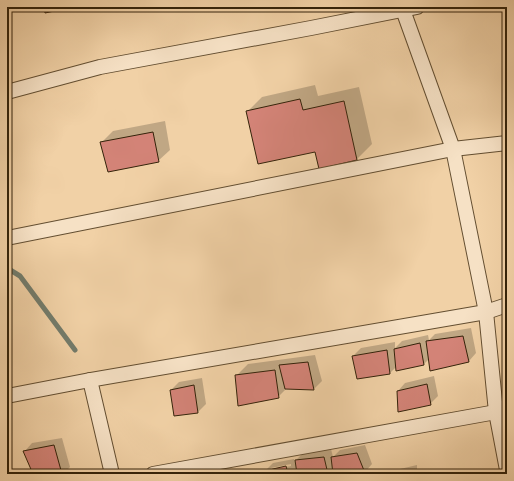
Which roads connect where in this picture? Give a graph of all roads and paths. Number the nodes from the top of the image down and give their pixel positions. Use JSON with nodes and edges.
{"nodes":[{"id":1,"x":417,"y":7,"type":"edge"},
{"id":2,"x":403,"y":10,"type":"junction"},
{"id":3,"x":7,"y":92,"type":"edge"},
{"id":4,"x":507,"y":143,"type":"edge"},
{"id":5,"x":453,"y":149,"type":"junction"},
{"id":6,"x":7,"y":238,"type":"edge"},
{"id":7,"x":507,"y":305,"type":"edge"},
{"id":8,"x":486,"y":312,"type":"junction"},
{"id":9,"x":90,"y":380,"type":"junction"},
{"id":10,"x":7,"y":396,"type":"edge"},
{"id":11,"x":496,"y":412,"type":"junction"},
{"id":12,"x":507,"y":470,"type":"edge"},
{"id":13,"x":112,"y":474,"type":"edge"},
{"id":14,"x":153,"y":474,"type":"edge"}],
"edges":[{"from":1,"to":2,"type":"street"},
{"from":2,"to":3,"type":"street"},
{"from":2,"to":5,"type":"street"},
{"from":4,"to":5,"type":"street"},
{"from":5,"to":6,"type":"street"},
{"from":5,"to":8,"type":"street"},
{"from":7,"to":8,"type":"street"},
{"from":8,"to":9,"type":"street"},
{"from":8,"to":11,"type":"street"},
{"from":9,"to":10,"type":"street"},
{"from":9,"to":13,"type":"street"},
{"from":11,"to":12,"type":"street"},
{"from":11,"to":14,"type":"street"}]}
